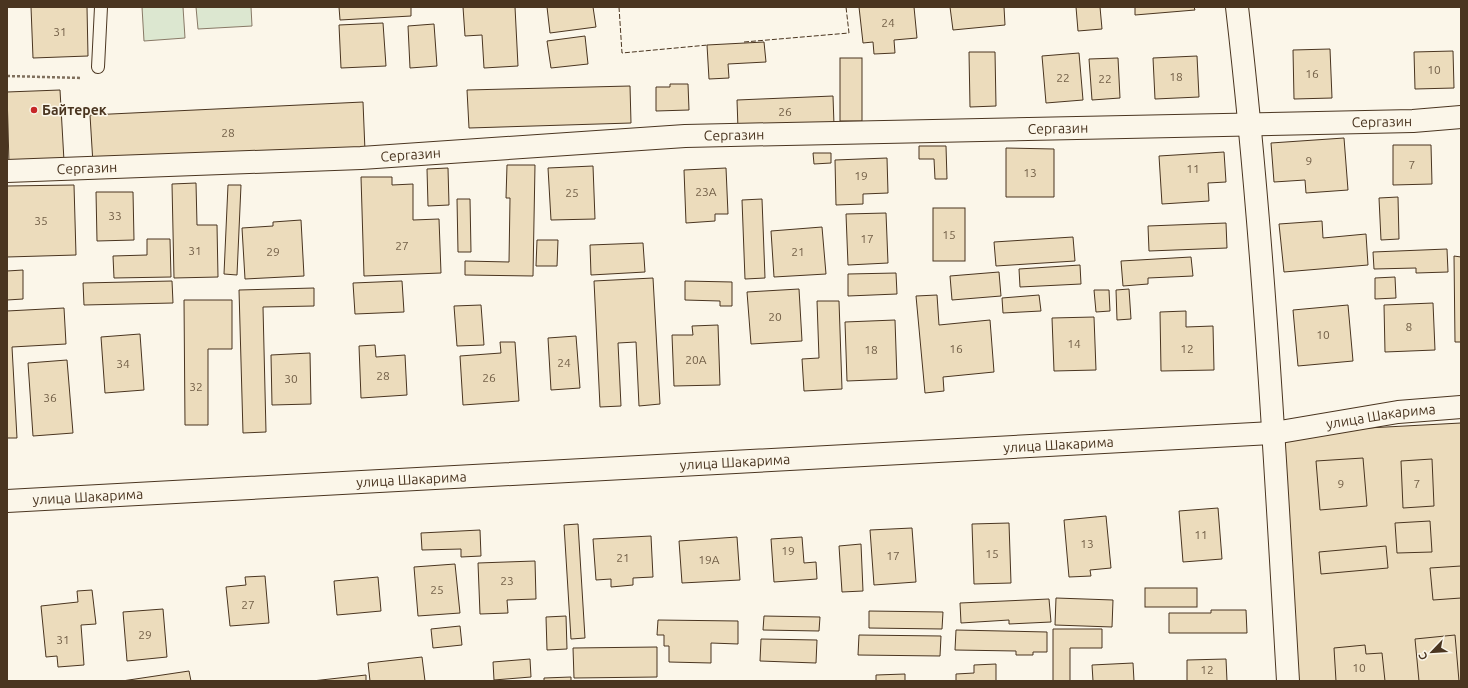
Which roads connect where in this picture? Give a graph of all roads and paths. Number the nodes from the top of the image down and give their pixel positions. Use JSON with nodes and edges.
{"nodes":[{"id":1,"x":101,"y":7,"type":"edge"},
{"id":2,"x":1237,"y":7,"type":"edge"},
{"id":3,"x":98,"y":67,"type":"joint"},
{"id":4,"x":7,"y":76,"type":"edge"},
{"id":5,"x":1461,"y":117,"type":"edge"},
{"id":6,"x":1251,"y":125,"type":"junction"},
{"id":7,"x":7,"y":171,"type":"edge"},
{"id":8,"x":1461,"y":407,"type":"edge"},
{"id":9,"x":1274,"y":434,"type":"junction"},
{"id":10,"x":7,"y":501,"type":"edge"},
{"id":11,"x":1288,"y":681,"type":"edge"}],
"edges":[{"from":1,"to":3,"type":"lane"},
{"from":2,"to":6,"type":"street"},
{"from":3,"to":4,"type":"path"},
{"from":5,"to":6,"type":"street","name":"Сергазин"},
{"from":6,"to":7,"type":"street","name":"Сергазин"},
{"from":6,"to":9,"type":"street"},
{"from":8,"to":9,"type":"street","name":"улица Шакарима"},
{"from":9,"to":10,"type":"street","name":"улица Шакарима"},
{"from":9,"to":11,"type":"street"}]}
